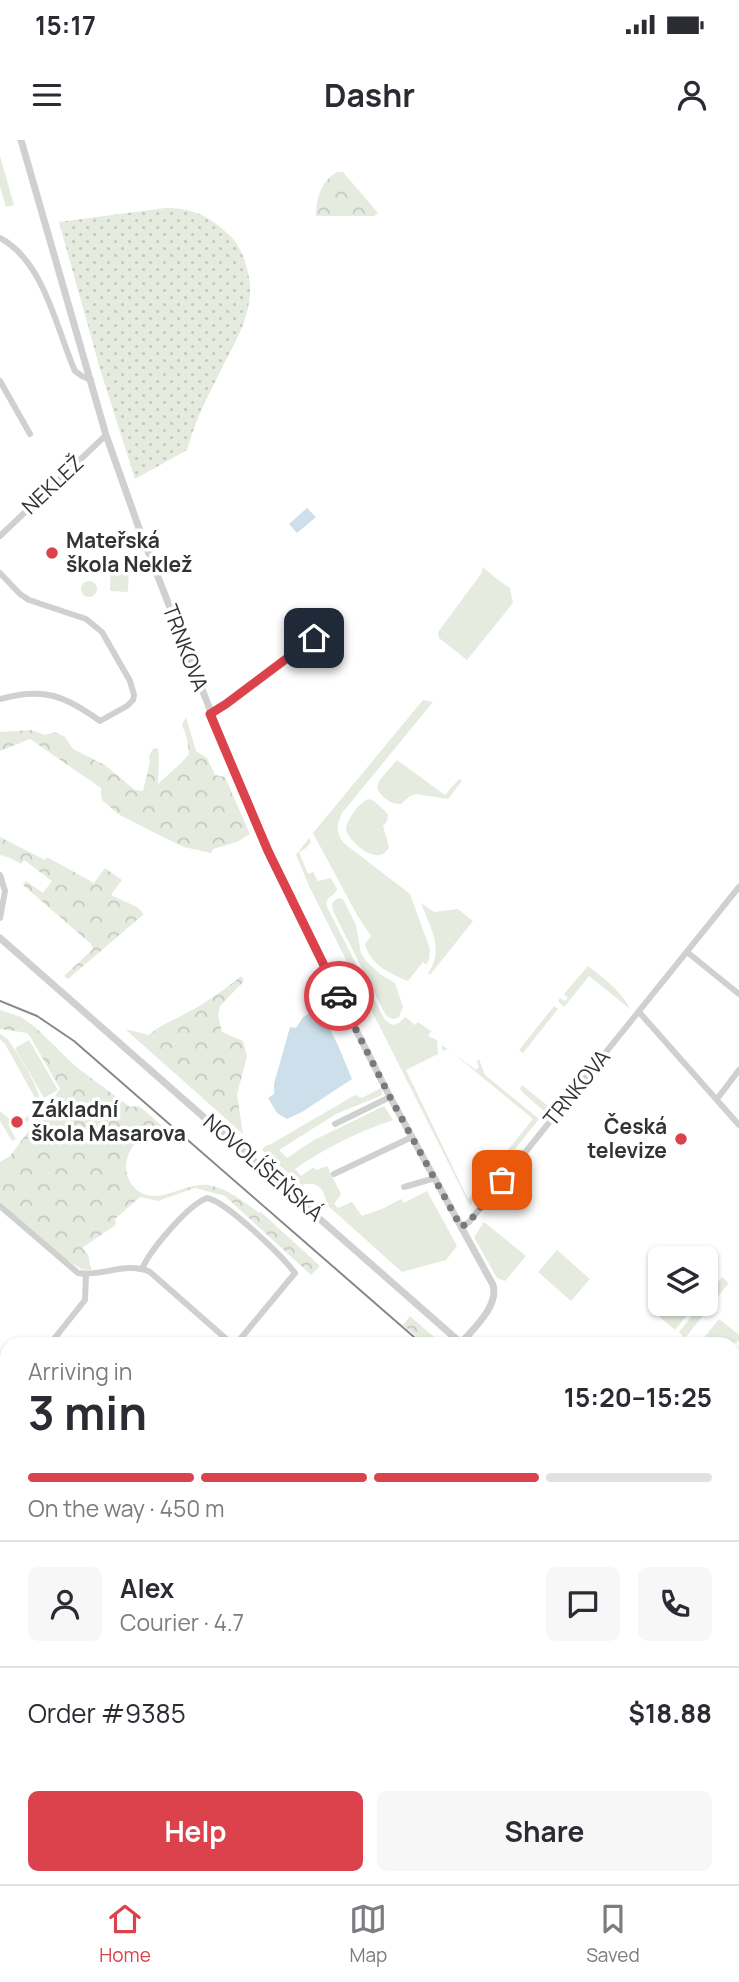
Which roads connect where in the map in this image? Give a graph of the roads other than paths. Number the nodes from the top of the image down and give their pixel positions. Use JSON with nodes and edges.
{"nodes":[{"id":1,"x":21,"y":140,"type":"edge"},
{"id":2,"x":0,"y":238,"type":"edge"},
{"id":3,"x":0,"y":380,"type":"edge"},
{"id":4,"x":91,"y":380,"type":"junction"},
{"id":5,"x":30,"y":434,"type":"dead end"},
{"id":6,"x":106,"y":435,"type":"junction"},
{"id":7,"x":0,"y":536,"type":"edge"},
{"id":8,"x":0,"y":573,"type":"edge"},
{"id":9,"x":314,"y":638,"type":"dead end"},
{"id":10,"x":0,"y":699,"type":"edge"},
{"id":11,"x":210,"y":714,"type":"junction"},
{"id":12,"x":0,"y":874,"type":"edge"},
{"id":13,"x":739,"y":887,"type":"edge"},
{"id":14,"x":0,"y":918,"type":"edge"},
{"id":15,"x":0,"y":938,"type":"edge"},
{"id":16,"x":687,"y":952,"type":"junction"},
{"id":17,"x":739,"y":994,"type":"edge"},
{"id":18,"x":639,"y":1012,"type":"junction"},
{"id":19,"x":739,"y":1070,"type":"edge"},
{"id":20,"x":390,"y":1097,"type":"junction"},
{"id":21,"x":717,"y":1099,"type":"junction"},
{"id":22,"x":335,"y":1124,"type":"dead end"},
{"id":23,"x":739,"y":1125,"type":"edge"},
{"id":24,"x":412,"y":1137,"type":"junction"},
{"id":25,"x":334,"y":1174,"type":"dead end"},
{"id":26,"x":435,"y":1178,"type":"junction"},
{"id":27,"x":404,"y":1187,"type":"dead end"},
{"id":28,"x":0,"y":1206,"type":"edge"},
{"id":29,"x":461,"y":1227,"type":"junction"},
{"id":30,"x":142,"y":1269,"type":"junction"},
{"id":31,"x":86,"y":1274,"type":"junction"},
{"id":32,"x":56,"y":1337,"type":"edge"},
{"id":33,"x":226,"y":1337,"type":"edge"},
{"id":34,"x":240,"y":1337,"type":"edge"},
{"id":35,"x":453,"y":1337,"type":"edge"},
{"id":36,"x":466,"y":1337,"type":"edge"}],
"edges":[{"from":1,"to":4,"type":"street","name":"TRNKOVA"},
{"from":2,"to":4,"type":"street","name":"TRNKOVA"},
{"from":3,"to":5,"type":"street"},
{"from":4,"to":6,"type":"street","name":"TRNKOVA"},
{"from":6,"to":7,"type":"street","name":"NEKLEŽ"},
{"from":6,"to":11,"type":"street","name":"TRNKOVA"},
{"from":8,"to":10,"type":"street"},
{"from":9,"to":11,"type":"street"},
{"from":11,"to":20,"type":"street","name":"TRNKOVA"},
{"from":12,"to":14,"type":"street"},
{"from":13,"to":16,"type":"street","name":"TRNKOVA"},
{"from":15,"to":35,"type":"street","name":"NOVOLÍŠEŇSKÁ"},
{"from":16,"to":17,"type":"street"},
{"from":16,"to":18,"type":"street","name":"TRNKOVA"},
{"from":18,"to":21,"type":"street"},
{"from":18,"to":29,"type":"street","name":"TRNKOVA"},
{"from":19,"to":21,"type":"street"},
{"from":20,"to":22,"type":"street"},
{"from":20,"to":24,"type":"street","name":"TRNKOVA"},
{"from":21,"to":23,"type":"street"},
{"from":24,"to":25,"type":"street"},
{"from":24,"to":26,"type":"street","name":"TRNKOVA"},
{"from":26,"to":27,"type":"street"},
{"from":26,"to":29,"type":"street","name":"TRNKOVA"},
{"from":28,"to":31,"type":"street"},
{"from":29,"to":36,"type":"street","name":"TRNKOVA"},
{"from":30,"to":31,"type":"street"},
{"from":30,"to":33,"type":"street"},
{"from":30,"to":34,"type":"street"},
{"from":31,"to":32,"type":"street"}]}
